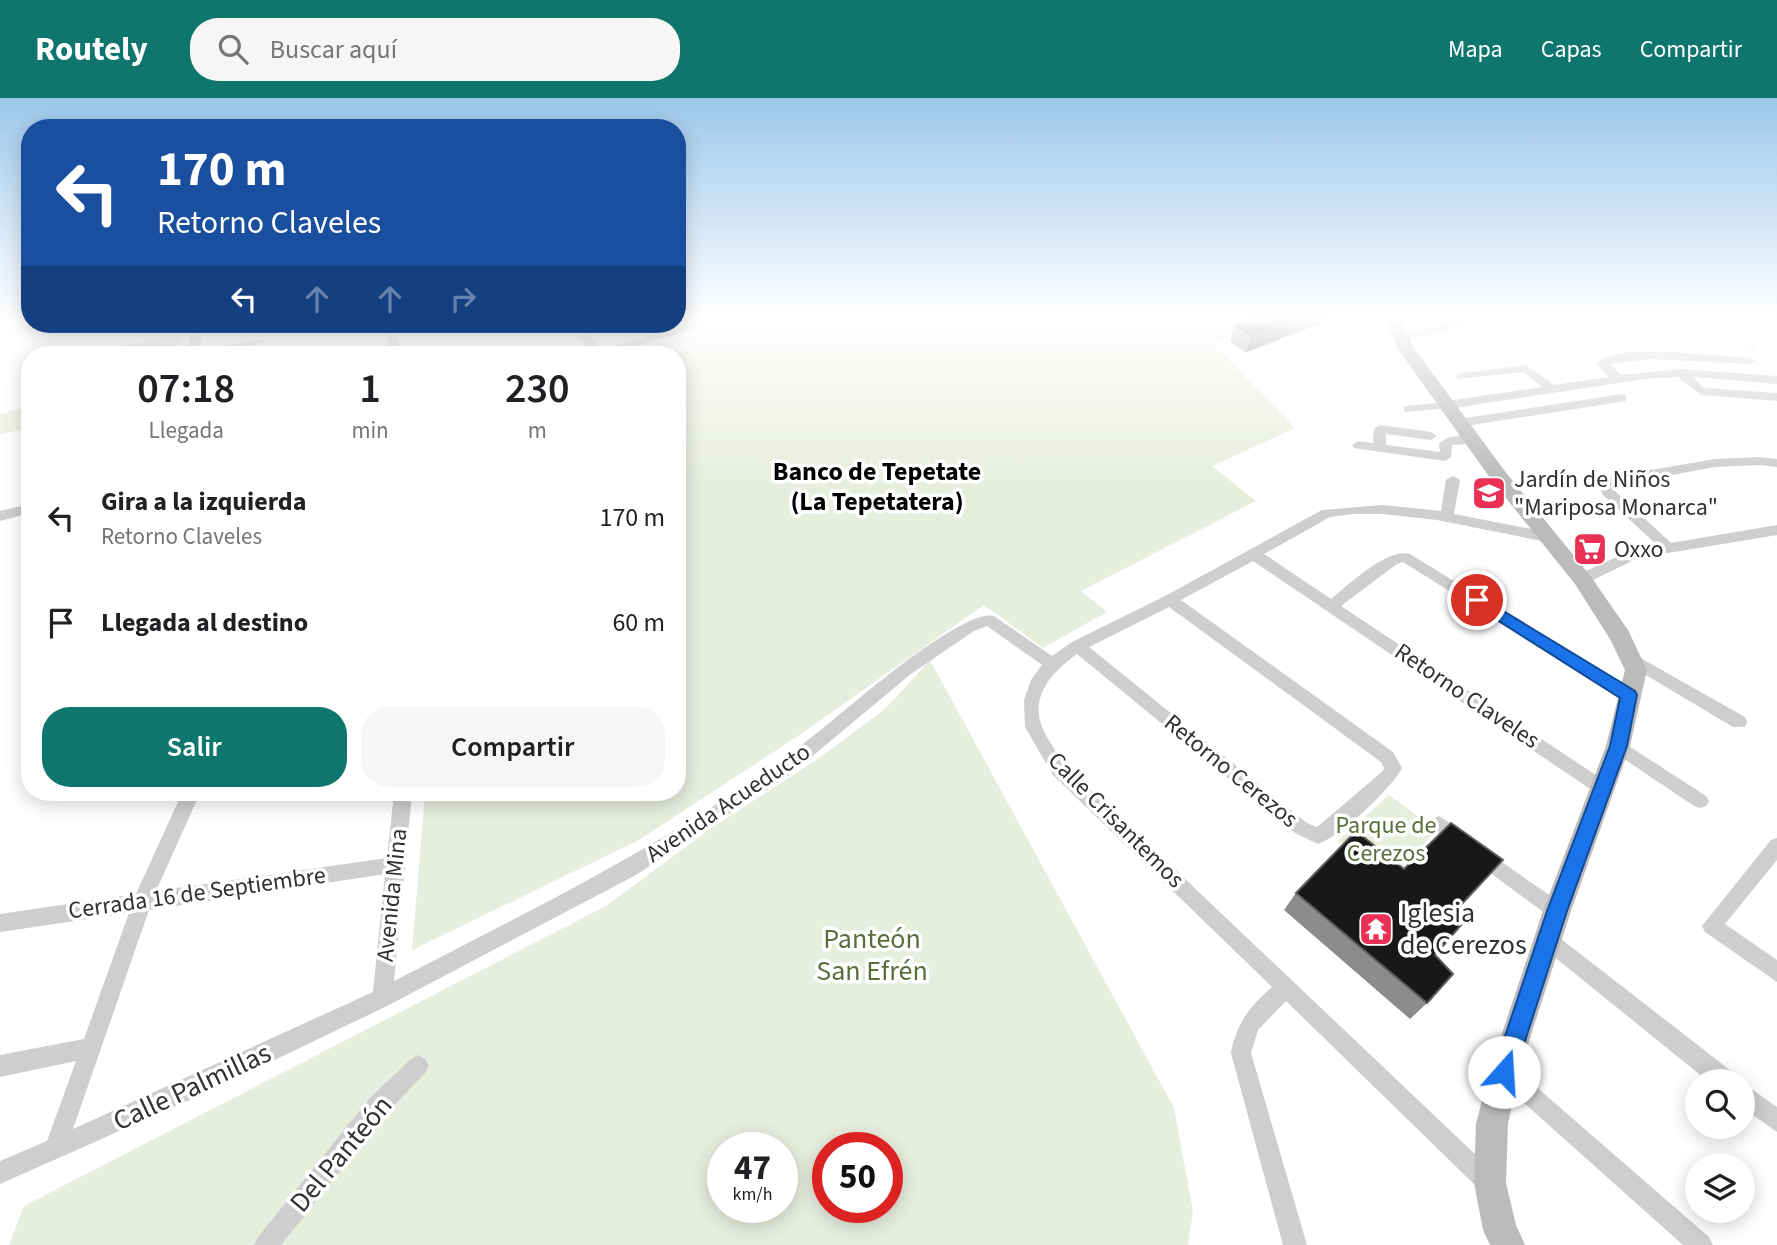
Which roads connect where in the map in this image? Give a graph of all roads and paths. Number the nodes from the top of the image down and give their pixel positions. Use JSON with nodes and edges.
{"nodes":[{"id":1,"x":1423,"y":372,"type":"edge"},
{"id":2,"x":1506,"y":372,"type":"edge"},
{"id":3,"x":1529,"y":372,"type":"edge"},
{"id":4,"x":1611,"y":372,"type":"edge"},
{"id":5,"x":1681,"y":373,"type":"junction"},
{"id":6,"x":1462,"y":377,"type":"dead end"},
{"id":7,"x":1618,"y":379,"type":"junction"},
{"id":8,"x":1777,"y":380,"type":"edge"},
{"id":9,"x":1550,"y":389,"type":"junction"},
{"id":10,"x":1777,"y":397,"type":"edge"},
{"id":11,"x":1622,"y":398,"type":"dead end"},
{"id":12,"x":1447,"y":405,"type":"junction"},
{"id":13,"x":1407,"y":409,"type":"dead end"},
{"id":14,"x":1465,"y":432,"type":"junction"},
{"id":15,"x":1431,"y":436,"type":"dead end"},
{"id":16,"x":1358,"y":445,"type":"dead end"},
{"id":17,"x":1380,"y":448,"type":"junction"},
{"id":18,"x":1777,"y":463,"type":"edge"},
{"id":19,"x":1453,"y":480,"type":"dead end"},
{"id":20,"x":21,"y":510,"type":"edge"},
{"id":21,"x":0,"y":516,"type":"edge"},
{"id":22,"x":1447,"y":517,"type":"junction"},
{"id":23,"x":1777,"y":530,"type":"edge"},
{"id":24,"x":1547,"y":537,"type":"junction"},
{"id":25,"x":1668,"y":548,"type":"junction"},
{"id":26,"x":1253,"y":554,"type":"junction"},
{"id":27,"x":1582,"y":579,"type":"junction"},
{"id":28,"x":1170,"y":600,"type":"junction"},
{"id":29,"x":1331,"y":606,"type":"junction"},
{"id":30,"x":1077,"y":646,"type":"junction"},
{"id":31,"x":1630,"y":658,"type":"junction"},
{"id":32,"x":1052,"y":664,"type":"junction"},
{"id":33,"x":1629,"y":695,"type":"junction"},
{"id":34,"x":1738,"y":722,"type":"dead end"},
{"id":35,"x":1618,"y":746,"type":"junction"},
{"id":36,"x":1602,"y":788,"type":"junction"},
{"id":37,"x":187,"y":801,"type":"edge"},
{"id":38,"x":402,"y":801,"type":"edge"},
{"id":39,"x":1700,"y":801,"type":"dead end"},
{"id":40,"x":1439,"y":824,"type":"dead end"},
{"id":41,"x":1777,"y":846,"type":"edge"},
{"id":42,"x":393,"y":864,"type":"junction"},
{"id":43,"x":143,"y":900,"type":"junction"},
{"id":44,"x":1557,"y":911,"type":"junction"},
{"id":45,"x":0,"y":923,"type":"edge"},
{"id":46,"x":1549,"y":941,"type":"junction"},
{"id":47,"x":1777,"y":972,"type":"edge"},
{"id":48,"x":1287,"y":987,"type":"junction"},
{"id":49,"x":382,"y":998,"type":"junction"},
{"id":50,"x":91,"y":1048,"type":"junction"},
{"id":51,"x":0,"y":1066,"type":"edge"},
{"id":52,"x":418,"y":1066,"type":"dead end"},
{"id":53,"x":1711,"y":1069,"type":"edge"},
{"id":54,"x":1504,"y":1072,"type":"junction"},
{"id":55,"x":1755,"y":1104,"type":"edge"},
{"id":56,"x":1777,"y":1121,"type":"edge"},
{"id":57,"x":55,"y":1150,"type":"junction"},
{"id":58,"x":2,"y":1176,"type":"edge"},
{"id":59,"x":1490,"y":1183,"type":"junction"},
{"id":60,"x":266,"y":1245,"type":"edge"},
{"id":61,"x":1295,"y":1245,"type":"edge"},
{"id":62,"x":1508,"y":1245,"type":"edge"},
{"id":63,"x":1701,"y":1245,"type":"edge"}],
"edges":[{"from":1,"to":12,"type":"main road"},
{"from":2,"to":6,"type":"street"},
{"from":3,"to":9,"type":"street"},
{"from":4,"to":7,"type":"street"},
{"from":5,"to":7,"type":"street"},
{"from":5,"to":8,"type":"street"},
{"from":5,"to":10,"type":"street"},
{"from":7,"to":9,"type":"street"},
{"from":9,"to":12,"type":"street"},
{"from":11,"to":14,"type":"street"},
{"from":12,"to":13,"type":"lane"},
{"from":12,"to":14,"type":"main road"},
{"from":14,"to":17,"type":"street"},
{"from":14,"to":24,"type":"main road"},
{"from":15,"to":17,"type":"street"},
{"from":16,"to":17,"type":"street"},
{"from":18,"to":25,"type":"street"},
{"from":19,"to":22,"type":"street"},
{"from":20,"to":21,"type":"street"},
{"from":22,"to":24,"type":"street","name":"Calle Crisantemos"},
{"from":22,"to":26,"type":"street","name":"Calle Crisantemos"},
{"from":23,"to":25,"type":"street"},
{"from":24,"to":27,"type":"main road"},
{"from":25,"to":27,"type":"street"},
{"from":26,"to":28,"type":"street","name":"Calle Crisantemos"},
{"from":26,"to":29,"type":"street","name":"Retorno Claveles"},
{"from":27,"to":31,"type":"main road"},
{"from":28,"to":30,"type":"street","name":"Calle Crisantemos"},
{"from":28,"to":30,"type":"street","name":"Retorno Cerezos"},
{"from":29,"to":33,"type":"street"},
{"from":29,"to":36,"type":"street","name":"Retorno Claveles"},
{"from":30,"to":32,"type":"street","name":"Calle Crisantemos"},
{"from":31,"to":33,"type":"main road"},
{"from":31,"to":34,"type":"street"},
{"from":32,"to":48,"type":"street","name":"Calle Crisantemos"},
{"from":32,"to":49,"type":"street","name":"Avenida Acueducto"},
{"from":33,"to":35,"type":"main road"},
{"from":35,"to":36,"type":"main road"},
{"from":35,"to":39,"type":"street"},
{"from":36,"to":44,"type":"main road"},
{"from":37,"to":43,"type":"street"},
{"from":38,"to":42,"type":"street","name":"Avenida Mina"},
{"from":40,"to":44,"type":"street"},
{"from":41,"to":47,"type":"street"},
{"from":42,"to":43,"type":"street","name":"Cerrada 16 de Septiembre"},
{"from":42,"to":49,"type":"street","name":"Avenida Mina"},
{"from":43,"to":45,"type":"street","name":"Cerrada 16 de Septiembre"},
{"from":43,"to":50,"type":"street"},
{"from":44,"to":46,"type":"main road"},
{"from":46,"to":53,"type":"street"},
{"from":46,"to":54,"type":"main road"},
{"from":48,"to":59,"type":"street","name":"Calle Crisantemos"},
{"from":48,"to":61,"type":"street"},
{"from":49,"to":57,"type":"street","name":"Calle Palmillas"},
{"from":50,"to":51,"type":"street"},
{"from":50,"to":57,"type":"street"},
{"from":52,"to":60,"type":"street","name":"Del Panteón"},
{"from":54,"to":59,"type":"main road"},
{"from":54,"to":63,"type":"street"},
{"from":55,"to":56,"type":"street"},
{"from":57,"to":58,"type":"street","name":"Calle Palmillas"},
{"from":59,"to":62,"type":"main road"}]}
